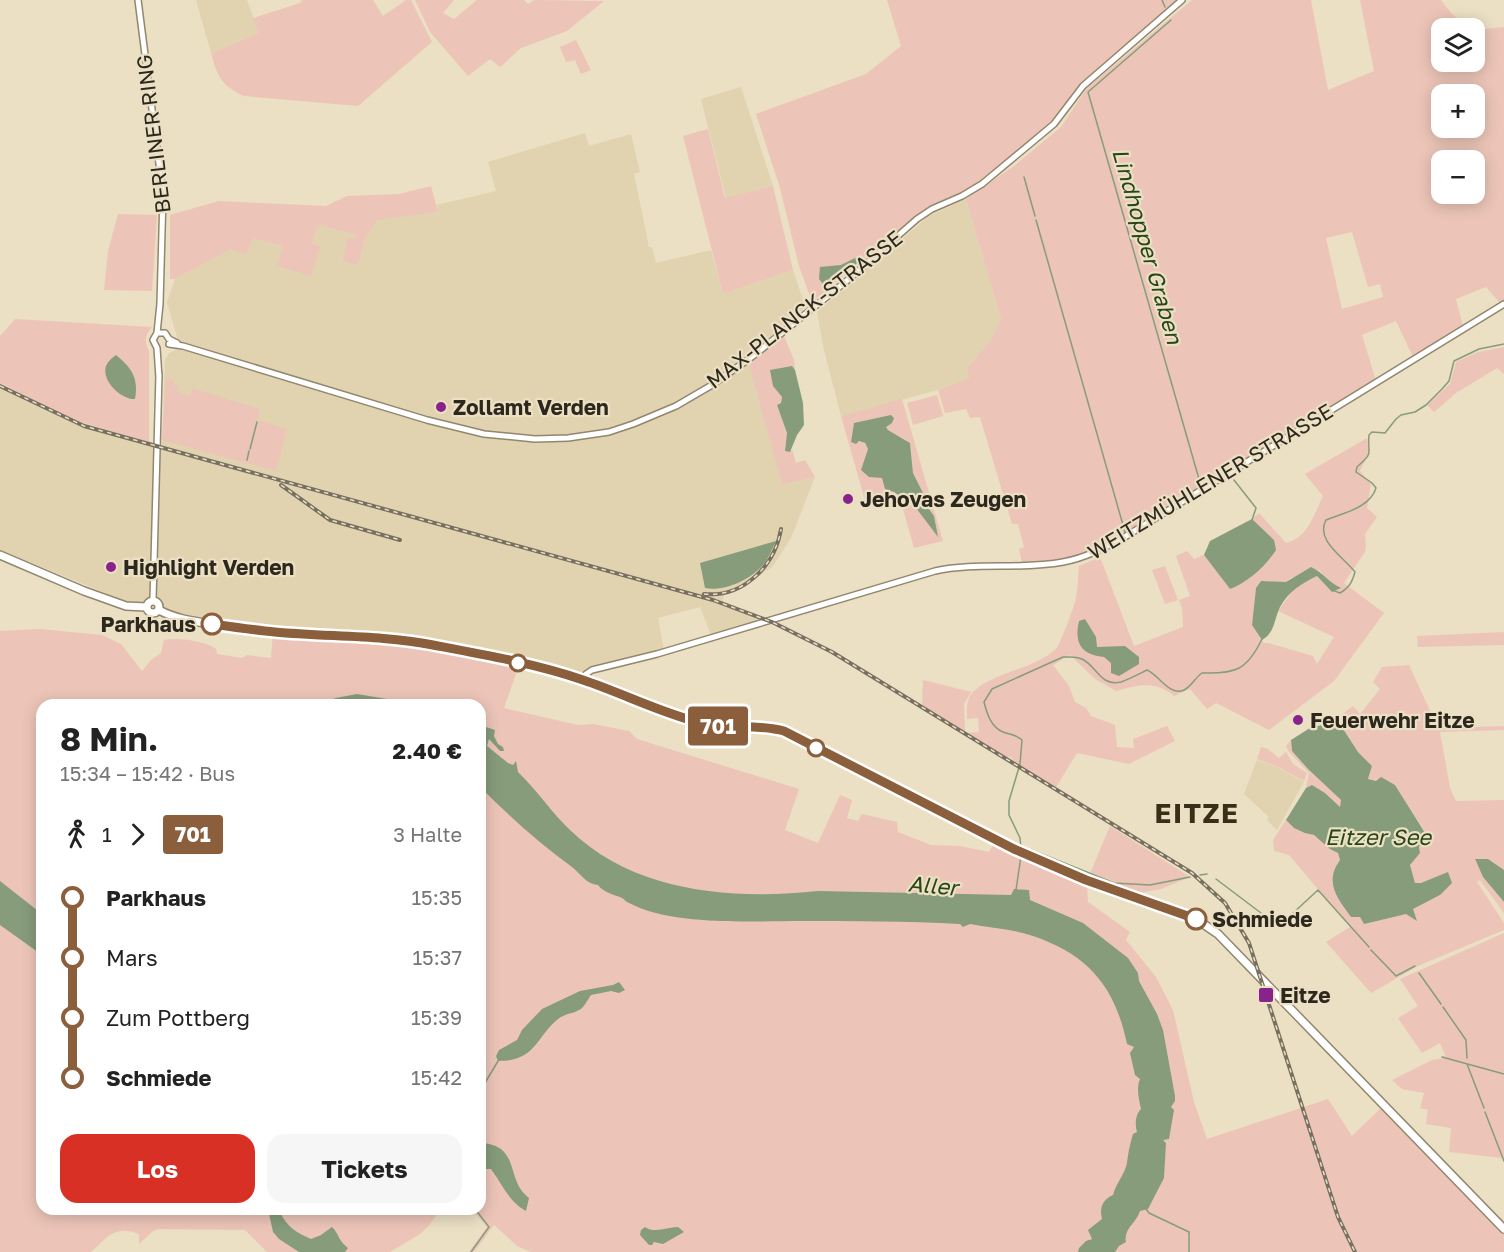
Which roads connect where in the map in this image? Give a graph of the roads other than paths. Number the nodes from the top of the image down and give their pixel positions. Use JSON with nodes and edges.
{"nodes":[{"id":1,"x":138,"y":0,"type":"edge"},
{"id":2,"x":1182,"y":0,"type":"edge"},
{"id":3,"x":1504,"y":304,"type":"edge"},
{"id":4,"x":160,"y":333,"type":"junction"},
{"id":5,"x":169,"y":342,"type":"junction"},
{"id":6,"x":159,"y":348,"type":"junction"},
{"id":7,"x":0,"y":555,"type":"edge"},
{"id":8,"x":153,"y":600,"type":"junction"},
{"id":9,"x":146,"y":608,"type":"junction"},
{"id":10,"x":159,"y":610,"type":"junction"},
{"id":11,"x":584,"y":680,"type":"junction"},
{"id":12,"x":1504,"y":1229,"type":"edge"}],
"edges":[{"from":1,"to":4,"type":"street","name":"BERLINER RING"},
{"from":2,"to":5,"type":"street","name":"MAX-PLANCK-STRASSE"},
{"from":3,"to":11,"type":"street","name":"WEITZMÜHLENER STRASSE"},
{"from":4,"to":5,"type":"street"},
{"from":4,"to":6,"type":"street","name":"BERLINER RING"},
{"from":5,"to":6,"type":"street"},
{"from":6,"to":8,"type":"street"},
{"from":7,"to":9,"type":"main road"},
{"from":8,"to":9,"type":"main road"},
{"from":8,"to":10,"type":"main road"},
{"from":9,"to":10,"type":"main road"},
{"from":10,"to":11,"type":"main road"},
{"from":11,"to":12,"type":"main road"}]}
